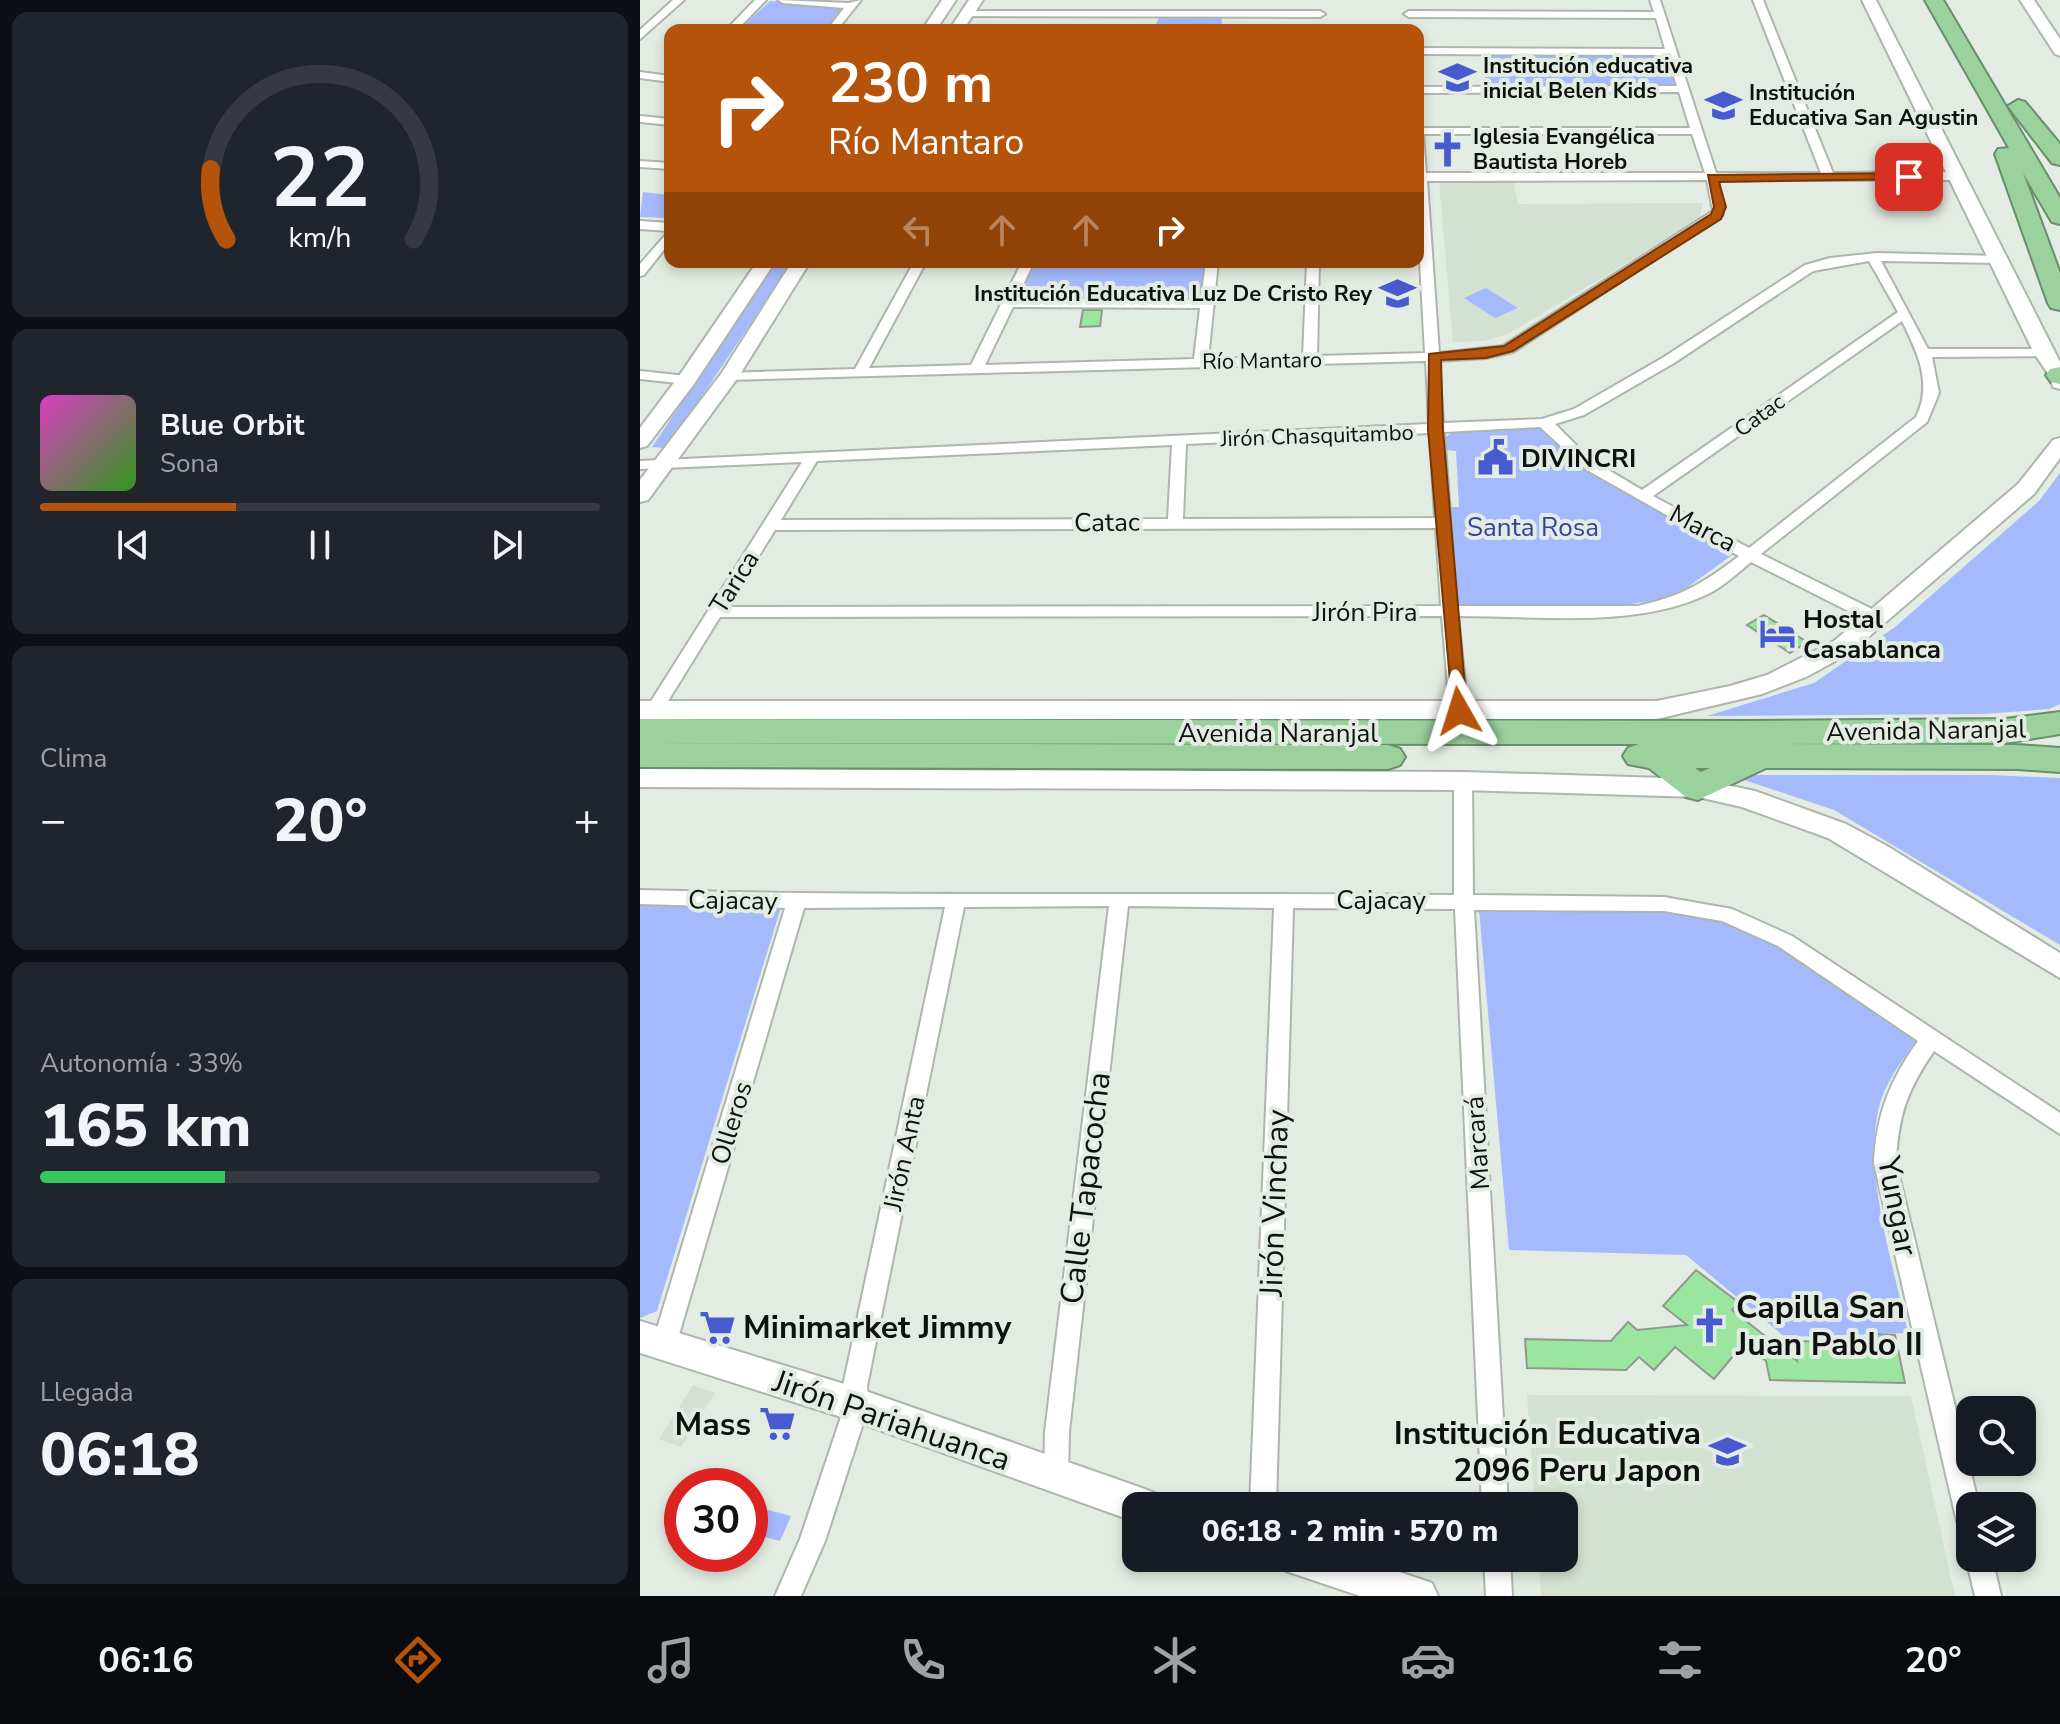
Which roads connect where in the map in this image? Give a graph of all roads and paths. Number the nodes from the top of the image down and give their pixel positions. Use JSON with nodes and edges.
{"nodes":[{"id":1,"x":679,"y":0,"type":"edge"},
{"id":2,"x":761,"y":0,"type":"edge"},
{"id":3,"x":783,"y":0,"type":"edge"},
{"id":4,"x":949,"y":0,"type":"edge"},
{"id":5,"x":1321,"y":0,"type":"edge"},
{"id":6,"x":1408,"y":0,"type":"edge"},
{"id":7,"x":1655,"y":0,"type":"edge"},
{"id":8,"x":1758,"y":0,"type":"edge"},
{"id":9,"x":1869,"y":0,"type":"edge"},
{"id":10,"x":1934,"y":0,"type":"edge"},
{"id":11,"x":1954,"y":0,"type":"edge"},
{"id":12,"x":2027,"y":0,"type":"edge"},
{"id":13,"x":854,"y":3,"type":"edge"},
{"id":14,"x":971,"y":7,"type":"edge"},
{"id":15,"x":1061,"y":14,"type":"junction"},
{"id":16,"x":1144,"y":14,"type":"junction"},
{"id":17,"x":1320,"y":14,"type":"junction"},
{"id":18,"x":1409,"y":14,"type":"junction"},
{"id":19,"x":1233,"y":15,"type":"junction"},
{"id":20,"x":1659,"y":15,"type":"junction"},
{"id":21,"x":737,"y":24,"type":"edge"},
{"id":22,"x":837,"y":24,"type":"edge"},
{"id":23,"x":933,"y":24,"type":"edge"},
{"id":24,"x":960,"y":24,"type":"edge"},
{"id":25,"x":1055,"y":24,"type":"edge"},
{"id":26,"x":1139,"y":24,"type":"edge"},
{"id":27,"x":1232,"y":24,"type":"edge"},
{"id":28,"x":1320,"y":24,"type":"edge"},
{"id":29,"x":1410,"y":24,"type":"edge"},
{"id":30,"x":640,"y":36,"type":"edge"},
{"id":31,"x":1424,"y":51,"type":"edge"},
{"id":32,"x":2060,"y":51,"type":"edge"},
{"id":33,"x":1671,"y":52,"type":"junction"},
{"id":34,"x":640,"y":75,"type":"edge"},
{"id":35,"x":664,"y":78,"type":"edge"},
{"id":36,"x":1683,"y":89,"type":"junction"},
{"id":37,"x":1424,"y":90,"type":"edge"},
{"id":38,"x":2008,"y":108,"type":"junction"},
{"id":39,"x":640,"y":119,"type":"edge"},
{"id":40,"x":664,"y":121,"type":"edge"},
{"id":41,"x":1696,"y":131,"type":"junction"},
{"id":42,"x":1424,"y":133,"type":"edge"},
{"id":43,"x":2060,"y":158,"type":"edge"},
{"id":44,"x":640,"y":164,"type":"edge"},
{"id":45,"x":664,"y":166,"type":"edge"},
{"id":46,"x":1955,"y":176,"type":"junction"},
{"id":47,"x":2060,"y":176,"type":"edge"},
{"id":48,"x":1424,"y":177,"type":"edge"},
{"id":49,"x":1829,"y":177,"type":"junction"},
{"id":50,"x":1712,"y":178,"type":"junction"},
{"id":51,"x":2060,"y":217,"type":"edge"},
{"id":52,"x":640,"y":225,"type":"edge"},
{"id":53,"x":664,"y":227,"type":"edge"},
{"id":54,"x":1424,"y":228,"type":"edge"},
{"id":55,"x":664,"y":242,"type":"edge"},
{"id":56,"x":1874,"y":259,"type":"junction"},
{"id":57,"x":1998,"y":259,"type":"junction"},
{"id":58,"x":762,"y":268,"type":"edge"},
{"id":59,"x":797,"y":268,"type":"edge"},
{"id":60,"x":917,"y":268,"type":"edge"},
{"id":61,"x":1025,"y":268,"type":"edge"},
{"id":62,"x":1211,"y":268,"type":"edge"},
{"id":63,"x":1313,"y":268,"type":"edge"},
{"id":64,"x":640,"y":272,"type":"edge"},
{"id":65,"x":1007,"y":303,"type":"junction"},
{"id":66,"x":2060,"y":303,"type":"edge"},
{"id":67,"x":1207,"y":304,"type":"junction"},
{"id":68,"x":1905,"y":313,"type":"junction"},
{"id":69,"x":1874,"y":334,"type":"junction"},
{"id":70,"x":1919,"y":348,"type":"junction"},
{"id":71,"x":1434,"y":357,"type":"junction"},
{"id":72,"x":1310,"y":359,"type":"junction"},
{"id":73,"x":1201,"y":361,"type":"junction"},
{"id":74,"x":976,"y":369,"type":"junction"},
{"id":75,"x":2056,"y":372,"type":"edge"},
{"id":76,"x":859,"y":373,"type":"junction"},
{"id":77,"x":640,"y":375,"type":"edge"},
{"id":78,"x":729,"y":376,"type":"junction"},
{"id":79,"x":687,"y":380,"type":"junction"},
{"id":80,"x":1543,"y":423,"type":"junction"},
{"id":81,"x":1435,"y":430,"type":"junction"},
{"id":82,"x":1179,"y":440,"type":"junction"},
{"id":83,"x":640,"y":442,"type":"edge"},
{"id":84,"x":2060,"y":444,"type":"edge"},
{"id":85,"x":814,"y":455,"type":"junction"},
{"id":86,"x":651,"y":465,"type":"edge"},
{"id":87,"x":640,"y":495,"type":"edge"},
{"id":88,"x":1643,"y":496,"type":"junction"},
{"id":89,"x":1175,"y":521,"type":"junction"},
{"id":90,"x":1443,"y":523,"type":"junction"},
{"id":91,"x":770,"y":525,"type":"junction"},
{"id":92,"x":1752,"y":554,"type":"junction"},
{"id":93,"x":714,"y":612,"type":"junction"},
{"id":94,"x":1448,"y":612,"type":"junction"},
{"id":95,"x":1876,"y":618,"type":"junction"},
{"id":96,"x":1657,"y":710,"type":"junction"},
{"id":97,"x":1459,"y":711,"type":"junction"},
{"id":98,"x":645,"y":717,"type":"edge"},
{"id":99,"x":2060,"y":723,"type":"edge"},
{"id":100,"x":1632,"y":733,"type":"junction"},
{"id":101,"x":1730,"y":733,"type":"junction"},
{"id":102,"x":640,"y":755,"type":"edge"},
{"id":103,"x":1656,"y":756,"type":"junction"},
{"id":104,"x":1762,"y":757,"type":"junction"},
{"id":105,"x":2060,"y":760,"type":"edge"},
{"id":106,"x":640,"y":778,"type":"edge"},
{"id":107,"x":1463,"y":781,"type":"junction"},
{"id":108,"x":1698,"y":788,"type":"junction"},
{"id":109,"x":640,"y":897,"type":"edge"},
{"id":110,"x":1119,"y":899,"type":"junction"},
{"id":111,"x":1284,"y":900,"type":"junction"},
{"id":112,"x":797,"y":901,"type":"junction"},
{"id":113,"x":956,"y":901,"type":"junction"},
{"id":114,"x":1464,"y":901,"type":"junction"},
{"id":115,"x":2060,"y":967,"type":"edge"},
{"id":116,"x":1931,"y":1039,"type":"junction"},
{"id":117,"x":2060,"y":1125,"type":"edge"},
{"id":118,"x":652,"y":1341,"type":"edge"},
{"id":119,"x":857,"y":1405,"type":"junction"},
{"id":120,"x":1056,"y":1477,"type":"junction"},
{"id":121,"x":1263,"y":1492,"type":"edge"},
{"id":122,"x":1494,"y":1492,"type":"edge"},
{"id":123,"x":1963,"y":1492,"type":"edge"},
{"id":124,"x":1122,"y":1499,"type":"edge"},
{"id":125,"x":1341,"y":1572,"type":"edge"},
{"id":126,"x":1498,"y":1572,"type":"edge"},
{"id":127,"x":1982,"y":1572,"type":"edge"},
{"id":128,"x":1411,"y":1595,"type":"edge"},
{"id":129,"x":788,"y":1596,"type":"edge"},
{"id":130,"x":1499,"y":1596,"type":"edge"},
{"id":131,"x":1988,"y":1596,"type":"edge"}],
"edges":[{"from":1,"to":30,"type":"street"},
{"from":2,"to":21,"type":"street"},
{"from":3,"to":13,"type":"street"},
{"from":4,"to":23,"type":"main road"},
{"from":5,"to":17,"type":"street"},
{"from":6,"to":18,"type":"street"},
{"from":7,"to":20,"type":"street"},
{"from":8,"to":49,"type":"street"},
{"from":9,"to":46,"type":"main road"},
{"from":10,"to":38,"type":"highway"},
{"from":11,"to":38,"type":"highway"},
{"from":12,"to":32,"type":"main road"},
{"from":13,"to":22,"type":"street"},
{"from":14,"to":15,"type":"street"},
{"from":14,"to":24,"type":"main road"},
{"from":15,"to":16,"type":"street"},
{"from":15,"to":25,"type":"street"},
{"from":16,"to":19,"type":"street"},
{"from":16,"to":26,"type":"street"},
{"from":17,"to":19,"type":"street"},
{"from":17,"to":28,"type":"street"},
{"from":18,"to":20,"type":"street"},
{"from":18,"to":29,"type":"street"},
{"from":19,"to":27,"type":"street"},
{"from":20,"to":33,"type":"street"},
{"from":31,"to":33,"type":"street"},
{"from":33,"to":36,"type":"street"},
{"from":34,"to":35,"type":"street"},
{"from":36,"to":37,"type":"street"},
{"from":36,"to":41,"type":"street"},
{"from":38,"to":43,"type":"highway"},
{"from":38,"to":47,"type":"highway"},
{"from":38,"to":51,"type":"highway"},
{"from":38,"to":66,"type":"highway"},
{"from":39,"to":40,"type":"street"},
{"from":41,"to":42,"type":"street"},
{"from":41,"to":50,"type":"street"},
{"from":44,"to":45,"type":"street"},
{"from":46,"to":49,"type":"street"},
{"from":46,"to":57,"type":"main road"},
{"from":48,"to":50,"type":"street"},
{"from":49,"to":50,"type":"street"},
{"from":50,"to":71,"type":"street","name":"Río Mantaro"},
{"from":52,"to":53,"type":"street"},
{"from":54,"to":71,"type":"street"},
{"from":55,"to":64,"type":"street"},
{"from":56,"to":57,"type":"street","name":"Jirón Chasquitambo"},
{"from":56,"to":68,"type":"street","name":"Jirón Pira"},
{"from":56,"to":80,"type":"street","name":"Jirón Chasquitambo"},
{"from":57,"to":75,"type":"main road"},
{"from":58,"to":79,"type":"main road"},
{"from":59,"to":78,"type":"main road"},
{"from":60,"to":76,"type":"street"},
{"from":61,"to":65,"type":"street"},
{"from":62,"to":67,"type":"street"},
{"from":63,"to":72,"type":"street"},
{"from":65,"to":67,"type":"street"},
{"from":65,"to":74,"type":"street"},
{"from":67,"to":73,"type":"street"},
{"from":68,"to":69,"type":"street","name":"Catac"},
{"from":68,"to":70,"type":"street","name":"Jirón Pira"},
{"from":69,"to":70,"type":"street"},
{"from":69,"to":88,"type":"street","name":"Catac"},
{"from":70,"to":75,"type":"street"},
{"from":70,"to":92,"type":"street","name":"Jirón Pira"},
{"from":71,"to":72,"type":"street","name":"Río Mantaro"},
{"from":71,"to":81,"type":"street"},
{"from":72,"to":73,"type":"street","name":"Río Mantaro"},
{"from":73,"to":74,"type":"street","name":"Río Mantaro"},
{"from":74,"to":76,"type":"street","name":"Río Mantaro"},
{"from":76,"to":78,"type":"street","name":"Río Mantaro"},
{"from":77,"to":79,"type":"street"},
{"from":78,"to":86,"type":"main road"},
{"from":79,"to":83,"type":"main road"},
{"from":80,"to":81,"type":"street","name":"Jirón Chasquitambo"},
{"from":80,"to":88,"type":"street","name":"Marca"},
{"from":81,"to":82,"type":"street","name":"Jirón Chasquitambo"},
{"from":81,"to":90,"type":"street"},
{"from":82,"to":85,"type":"street","name":"Jirón Chasquitambo"},
{"from":82,"to":89,"type":"street"},
{"from":84,"to":95,"type":"main road","name":"Avenida Naranjal"},
{"from":85,"to":86,"type":"street","name":"Jirón Chasquitambo"},
{"from":85,"to":91,"type":"street","name":"Tarica"},
{"from":86,"to":87,"type":"main road"},
{"from":88,"to":92,"type":"street","name":"Marca"},
{"from":89,"to":90,"type":"street","name":"Catac"},
{"from":89,"to":91,"type":"street","name":"Catac"},
{"from":90,"to":94,"type":"street"},
{"from":91,"to":93,"type":"street","name":"Tarica"},
{"from":92,"to":94,"type":"street","name":"Jirón Pira"},
{"from":92,"to":95,"type":"street","name":"Marca"},
{"from":93,"to":94,"type":"street","name":"Jirón Pira"},
{"from":93,"to":98,"type":"street","name":"Tarica"},
{"from":94,"to":97,"type":"street"},
{"from":95,"to":96,"type":"main road","name":"Avenida Naranjal"},
{"from":96,"to":97,"type":"main road","name":"Avenida Naranjal"},
{"from":96,"to":100,"type":"highway"},
{"from":96,"to":101,"type":"highway"},
{"from":97,"to":98,"type":"main road","name":"Avenida Naranjal"},
{"from":98,"to":100,"type":"highway","name":"Avenida Naranjal"},
{"from":99,"to":101,"type":"highway","name":"Avenida Naranjal"},
{"from":100,"to":101,"type":"highway","name":"Avenida Naranjal"},
{"from":102,"to":103,"type":"highway","name":"Avenida Naranjal"},
{"from":103,"to":104,"type":"highway","name":"Avenida Naranjal"},
{"from":103,"to":108,"type":"highway"},
{"from":104,"to":105,"type":"highway","name":"Avenida Naranjal"},
{"from":104,"to":108,"type":"highway"},
{"from":106,"to":107,"type":"main road","name":"Avenida Naranjal"},
{"from":107,"to":108,"type":"main road","name":"Avenida Naranjal"},
{"from":107,"to":114,"type":"street","name":"Marcará"},
{"from":108,"to":115,"type":"main road","name":"Avenida Naranjal"},
{"from":109,"to":112,"type":"street","name":"Cajacay"},
{"from":110,"to":111,"type":"street","name":"Cajacay"},
{"from":110,"to":113,"type":"street","name":"Cajacay"},
{"from":110,"to":120,"type":"street","name":"Calle Tapacocha"},
{"from":111,"to":114,"type":"street","name":"Cajacay"},
{"from":111,"to":121,"type":"street","name":"Jirón Vinchay"},
{"from":112,"to":113,"type":"street","name":"Cajacay"},
{"from":112,"to":118,"type":"street","name":"Olleros"},
{"from":113,"to":119,"type":"street","name":"Jirón Anta"},
{"from":114,"to":116,"type":"street","name":"Cajacay"},
{"from":114,"to":122,"type":"street","name":"Marcará"},
{"from":116,"to":117,"type":"street","name":"Cajacay"},
{"from":116,"to":123,"type":"street","name":"Yungar"},
{"from":118,"to":119,"type":"main road","name":"Jirón Pariahuanca"},
{"from":119,"to":120,"type":"main road","name":"Jirón Pariahuanca"},
{"from":119,"to":129,"type":"street","name":"Jirón Anta"},
{"from":120,"to":124,"type":"main road","name":"Jirón Pariahuanca"},
{"from":125,"to":128,"type":"main road"},
{"from":126,"to":130,"type":"street"},
{"from":127,"to":131,"type":"street"}]}
